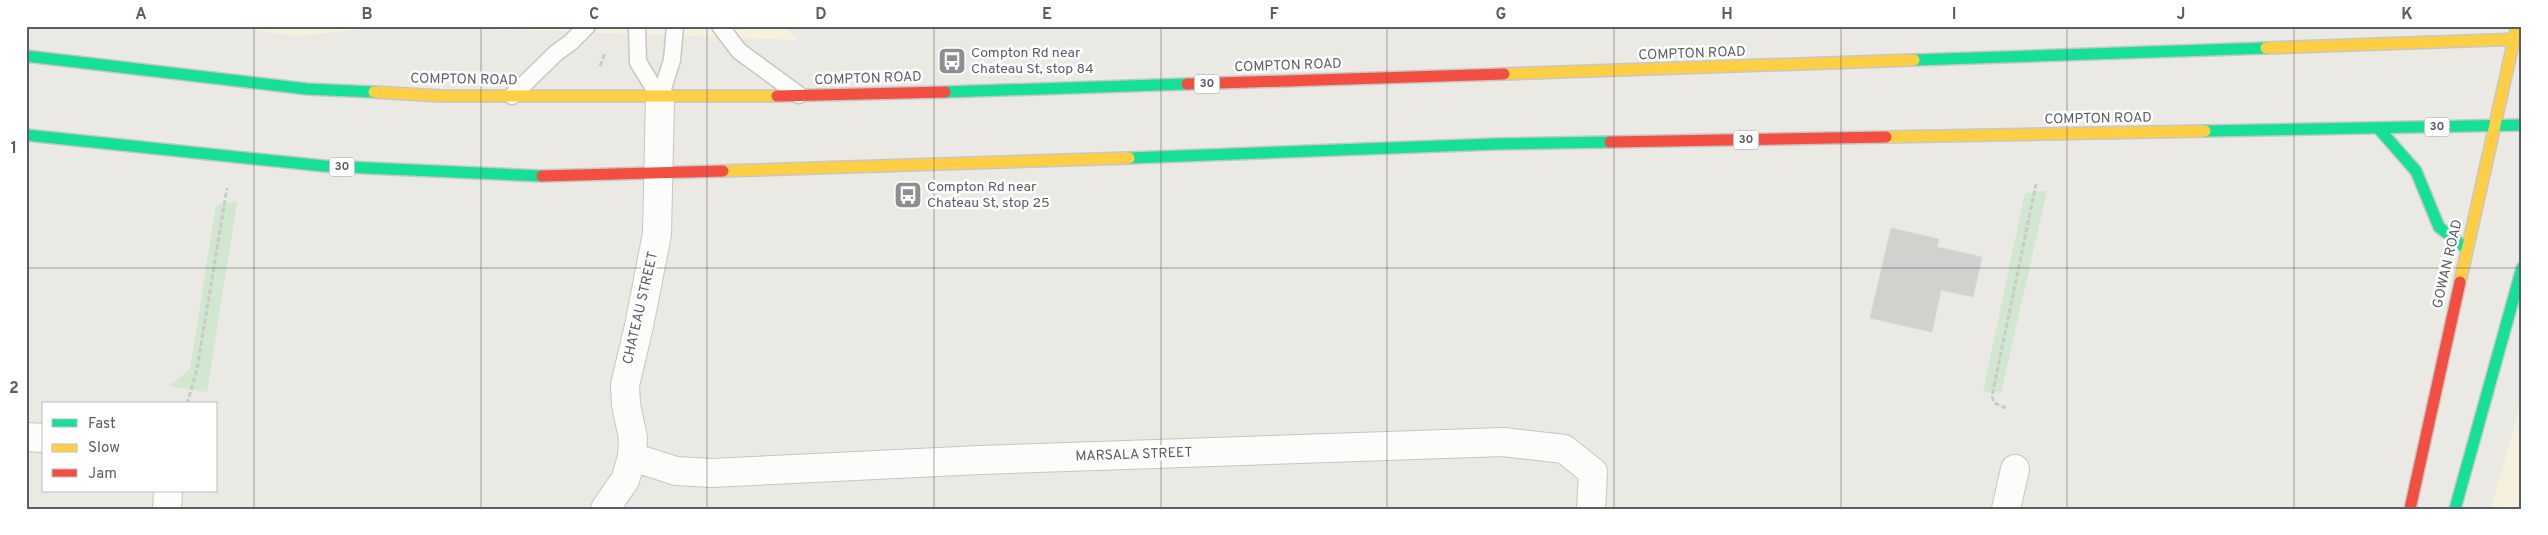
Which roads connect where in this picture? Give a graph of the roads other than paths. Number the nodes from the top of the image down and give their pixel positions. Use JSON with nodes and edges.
{"nodes":[{"id":1,"x":587,"y":26,"type":"edge"},
{"id":2,"x":637,"y":26,"type":"edge"},
{"id":3,"x":675,"y":26,"type":"edge"},
{"id":4,"x":720,"y":26,"type":"edge"},
{"id":5,"x":2517,"y":26,"type":"edge"},
{"id":6,"x":2518,"y":39,"type":"edge"},
{"id":7,"x":26,"y":56,"type":"edge"},
{"id":8,"x":512,"y":96,"type":"junction"},
{"id":9,"x":801,"y":96,"type":"junction"},
{"id":10,"x":660,"y":98,"type":"junction"},
{"id":11,"x":2522,"y":125,"type":"edge"},
{"id":12,"x":2494,"y":126,"type":"junction"},
{"id":13,"x":2379,"y":129,"type":"junction"},
{"id":14,"x":26,"y":135,"type":"edge"},
{"id":15,"x":660,"y":174,"type":"junction"},
{"id":16,"x":2467,"y":249,"type":"junction"},
{"id":17,"x":2522,"y":268,"type":"edge"},
{"id":18,"x":26,"y":437,"type":"edge"},
{"id":19,"x":42,"y":438,"type":"edge"},
{"id":20,"x":632,"y":457,"type":"junction"},
{"id":21,"x":2015,"y":469,"type":"dead end"},
{"id":22,"x":168,"y":492,"type":"edge"},
{"id":23,"x":167,"y":509,"type":"edge"},
{"id":24,"x":605,"y":509,"type":"edge"},
{"id":25,"x":1591,"y":509,"type":"edge"},
{"id":26,"x":2006,"y":509,"type":"edge"},
{"id":27,"x":2410,"y":509,"type":"edge"},
{"id":28,"x":2455,"y":509,"type":"edge"}],
"edges":[{"from":1,"to":8,"type":"lane"},
{"from":2,"to":10,"type":"lane"},
{"from":3,"to":10,"type":"lane"},
{"from":4,"to":9,"type":"lane"},
{"from":5,"to":6,"type":"main road","name":"GOWAN ROAD"},
{"from":6,"to":9,"type":"main road","name":"COMPTON ROAD","number":"30"},
{"from":6,"to":12,"type":"main road","name":"GOWAN ROAD"},
{"from":7,"to":8,"type":"main road","name":"COMPTON ROAD","number":"30"},
{"from":8,"to":10,"type":"main road","name":"COMPTON ROAD","number":"30"},
{"from":9,"to":10,"type":"main road","name":"COMPTON ROAD","number":"30"},
{"from":10,"to":15,"type":"street","name":"CHATEAU STREET"},
{"from":11,"to":12,"type":"main road","name":"COMPTON ROAD","number":"30"},
{"from":12,"to":13,"type":"main road","name":"COMPTON ROAD","number":"30"},
{"from":12,"to":16,"type":"main road","name":"GOWAN ROAD"},
{"from":13,"to":15,"type":"main road","name":"COMPTON ROAD","number":"30"},
{"from":13,"to":16,"type":"main road"},
{"from":14,"to":15,"type":"main road","name":"COMPTON ROAD","number":"30"},
{"from":15,"to":20,"type":"street","name":"CHATEAU STREET"},
{"from":16,"to":27,"type":"main road","name":"GOWAN ROAD"},
{"from":17,"to":28,"type":"main road"},
{"from":18,"to":19,"type":"street"},
{"from":20,"to":24,"type":"street","name":"CHATEAU STREET"},
{"from":20,"to":25,"type":"street","name":"MARSALA STREET"},
{"from":21,"to":26,"type":"street"},
{"from":22,"to":23,"type":"street"}]}
